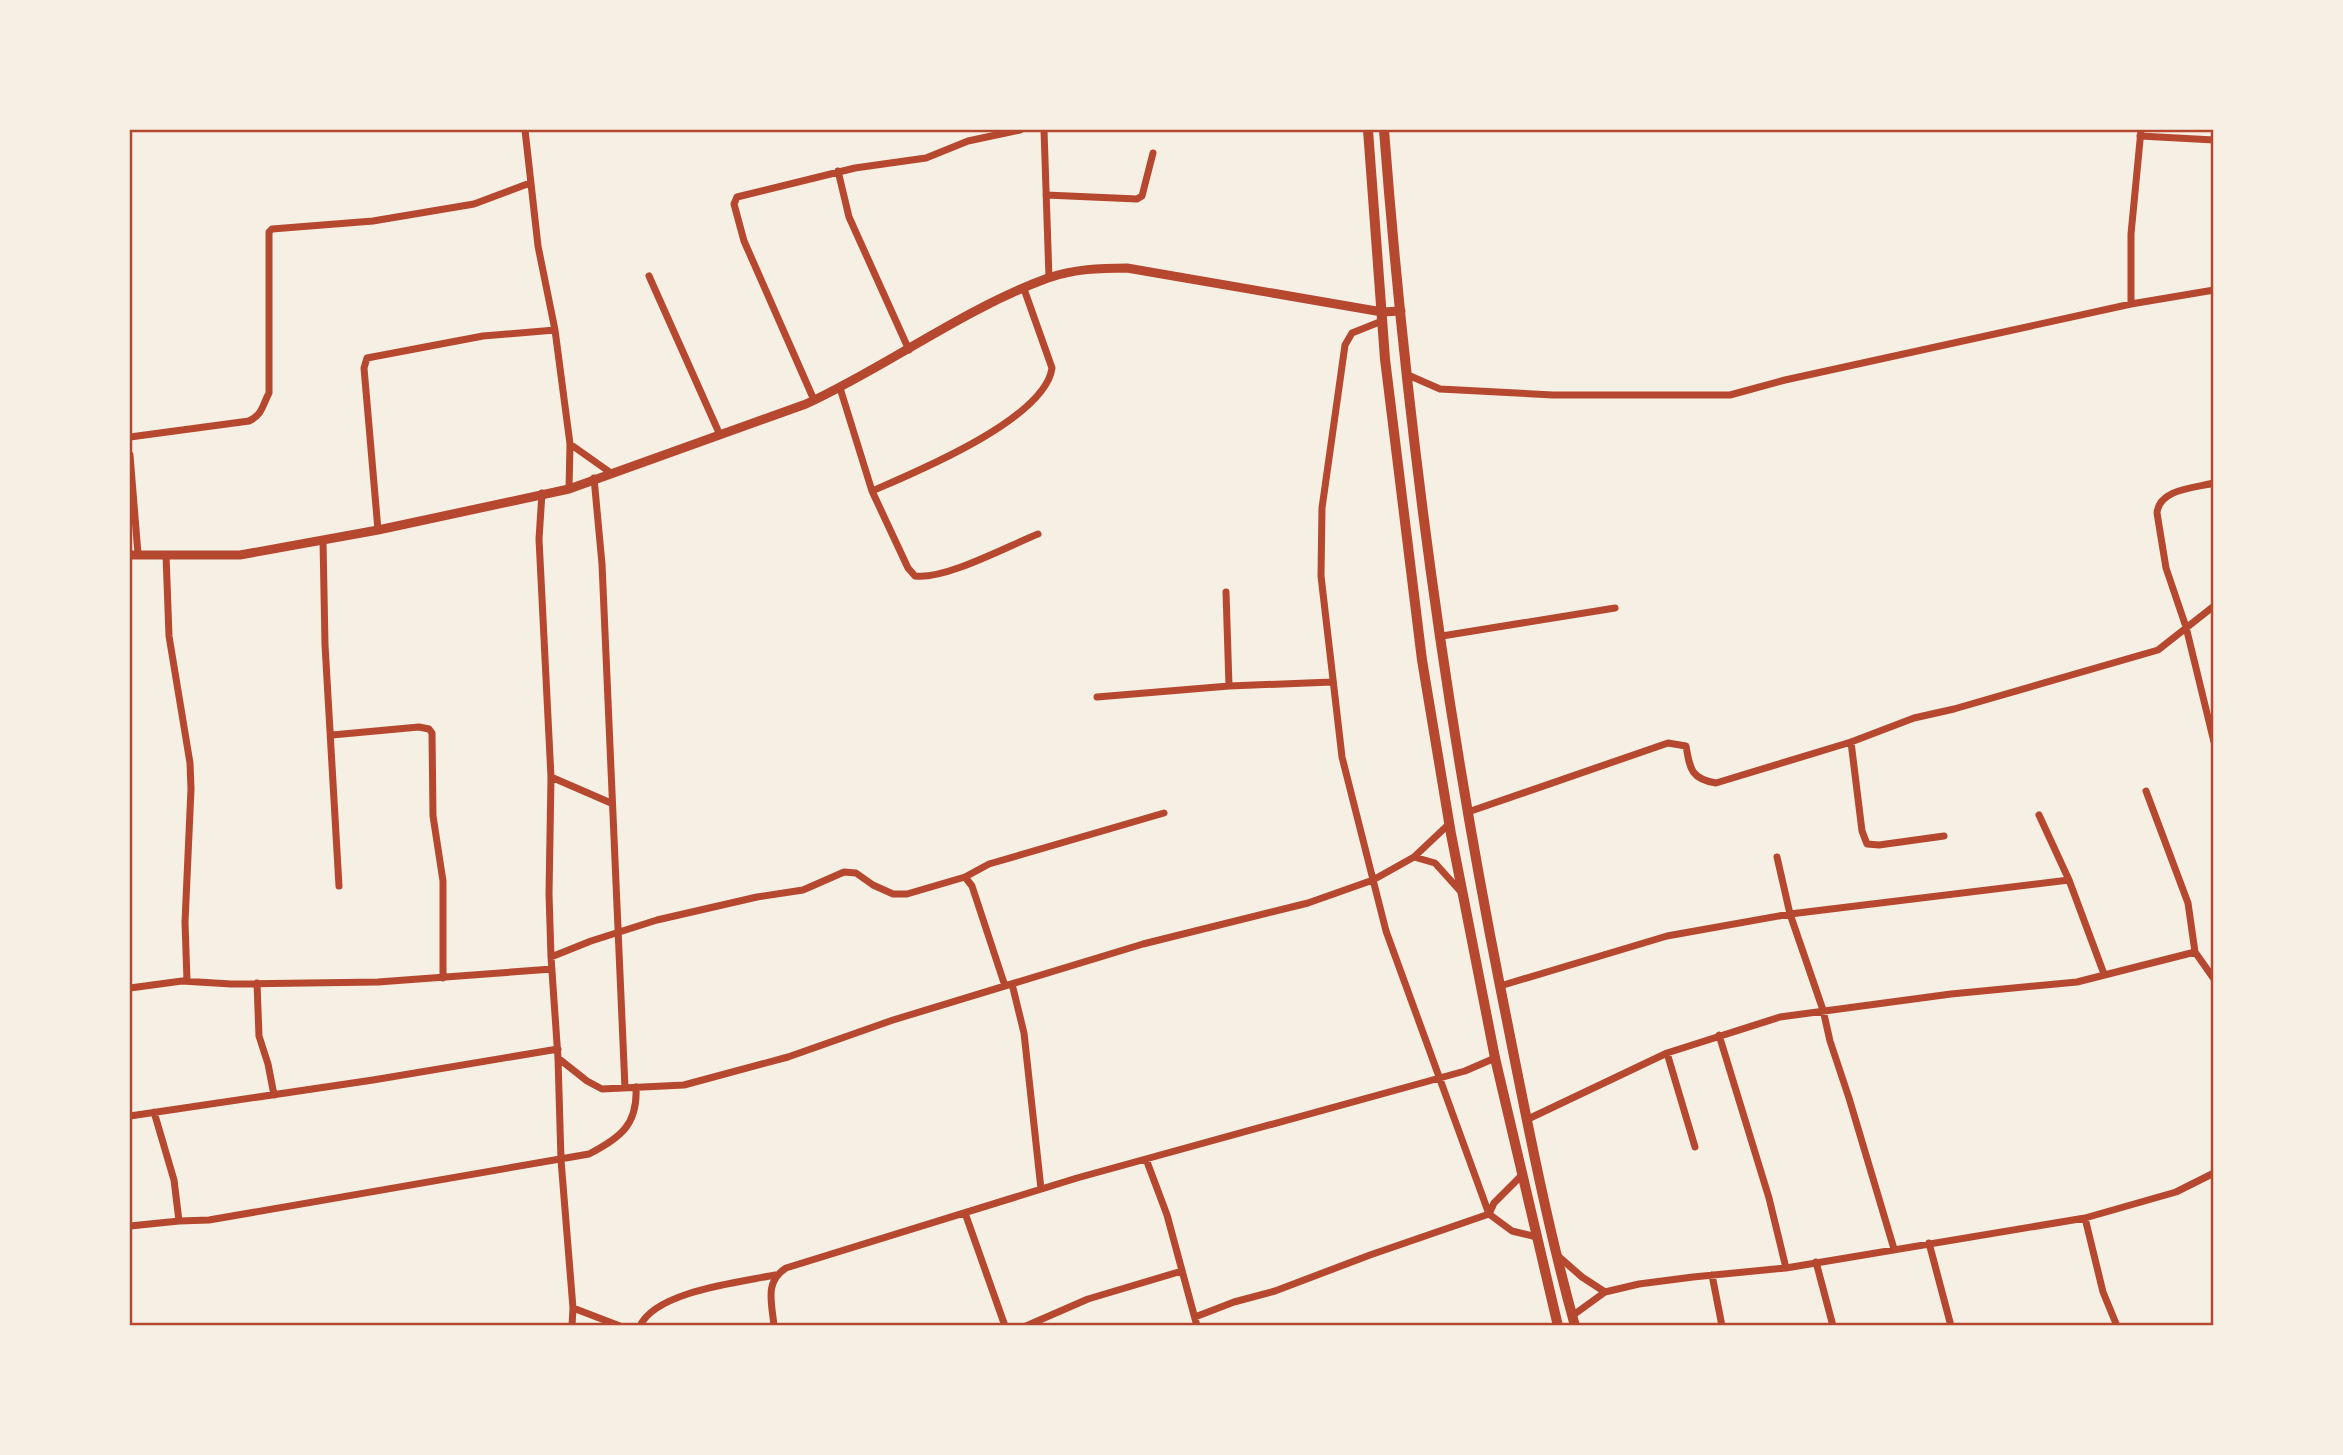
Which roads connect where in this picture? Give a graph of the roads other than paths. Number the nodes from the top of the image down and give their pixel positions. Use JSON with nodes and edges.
{"nodes":[{"id":1,"x":525,"y":130,"type":"edge"},
{"id":2,"x":1020,"y":130,"type":"edge"},
{"id":3,"x":1044,"y":130,"type":"edge"},
{"id":4,"x":1368,"y":130,"type":"edge"},
{"id":5,"x":1384,"y":130,"type":"edge"},
{"id":6,"x":2140,"y":133,"type":"edge"},
{"id":7,"x":2214,"y":140,"type":"edge"},
{"id":8,"x":1153,"y":153,"type":"dead end"},
{"id":9,"x":838,"y":171,"type":"junction"},
{"id":10,"x":530,"y":183,"type":"junction"},
{"id":11,"x":1046,"y":195,"type":"junction"},
{"id":12,"x":649,"y":276,"type":"dead end"},
{"id":13,"x":1049,"y":278,"type":"junction"},
{"id":14,"x":1024,"y":289,"type":"junction"},
{"id":15,"x":2214,"y":290,"type":"edge"},
{"id":16,"x":2131,"y":304,"type":"junction"},
{"id":17,"x":1401,"y":312,"type":"junction"},
{"id":18,"x":1382,"y":316,"type":"junction"},
{"id":19,"x":555,"y":330,"type":"junction"},
{"id":20,"x":909,"y":349,"type":"junction"},
{"id":21,"x":1408,"y":375,"type":"junction"},
{"id":22,"x":841,"y":388,"type":"junction"},
{"id":23,"x":814,"y":400,"type":"junction"},
{"id":24,"x":720,"y":435,"type":"junction"},
{"id":25,"x":130,"y":437,"type":"edge"},
{"id":26,"x":570,"y":444,"type":"junction"},
{"id":27,"x":130,"y":455,"type":"edge"},
{"id":28,"x":611,"y":473,"type":"junction"},
{"id":29,"x":594,"y":478,"type":"junction"},
{"id":30,"x":2214,"y":482,"type":"edge"},
{"id":31,"x":569,"y":488,"type":"junction"},
{"id":32,"x":872,"y":491,"type":"junction"},
{"id":33,"x":542,"y":493,"type":"junction"},
{"id":34,"x":378,"y":530,"type":"junction"},
{"id":35,"x":1038,"y":534,"type":"dead end"},
{"id":36,"x":323,"y":540,"type":"junction"},
{"id":37,"x":134,"y":555,"type":"edge"},
{"id":38,"x":166,"y":555,"type":"junction"},
{"id":39,"x":1226,"y":592,"type":"dead end"},
{"id":40,"x":2214,"y":606,"type":"edge"},
{"id":41,"x":1615,"y":608,"type":"dead end"},
{"id":42,"x":2186,"y":627,"type":"junction"},
{"id":43,"x":1441,"y":636,"type":"junction"},
{"id":44,"x":1332,"y":682,"type":"junction"},
{"id":45,"x":1229,"y":686,"type":"junction"},
{"id":46,"x":1097,"y":697,"type":"dead end"},
{"id":47,"x":331,"y":735,"type":"junction"},
{"id":48,"x":1851,"y":742,"type":"junction"},
{"id":49,"x":2214,"y":742,"type":"edge"},
{"id":50,"x":551,"y":777,"type":"junction"},
{"id":51,"x":2146,"y":791,"type":"dead end"},
{"id":52,"x":611,"y":803,"type":"junction"},
{"id":53,"x":1468,"y":812,"type":"junction"},
{"id":54,"x":1164,"y":813,"type":"dead end"},
{"id":55,"x":2039,"y":815,"type":"dead end"},
{"id":56,"x":1450,"y":824,"type":"junction"},
{"id":57,"x":1944,"y":836,"type":"dead end"},
{"id":58,"x":1414,"y":857,"type":"junction"},
{"id":59,"x":1777,"y":857,"type":"dead end"},
{"id":60,"x":965,"y":877,"type":"junction"},
{"id":61,"x":1373,"y":880,"type":"junction"},
{"id":62,"x":2069,"y":880,"type":"junction"},
{"id":63,"x":339,"y":886,"type":"dead end"},
{"id":64,"x":1463,"y":894,"type":"junction"},
{"id":65,"x":1790,"y":914,"type":"junction"},
{"id":66,"x":619,"y":932,"type":"junction"},
{"id":67,"x":2195,"y":952,"type":"junction"},
{"id":68,"x":551,"y":957,"type":"junction"},
{"id":69,"x":552,"y":968,"type":"junction"},
{"id":70,"x":2104,"y":974,"type":"junction"},
{"id":71,"x":443,"y":978,"type":"junction"},
{"id":72,"x":2214,"y":979,"type":"edge"},
{"id":73,"x":187,"y":981,"type":"junction"},
{"id":74,"x":257,"y":983,"type":"junction"},
{"id":75,"x":1009,"y":985,"type":"junction"},
{"id":76,"x":1500,"y":986,"type":"junction"},
{"id":77,"x":130,"y":988,"type":"edge"},
{"id":78,"x":1823,"y":1010,"type":"junction"},
{"id":79,"x":1719,"y":1035,"type":"junction"},
{"id":80,"x":558,"y":1048,"type":"junction"},
{"id":81,"x":1667,"y":1053,"type":"junction"},
{"id":82,"x":558,"y":1058,"type":"junction"},
{"id":83,"x":1495,"y":1058,"type":"junction"},
{"id":84,"x":1440,"y":1077,"type":"junction"},
{"id":85,"x":636,"y":1087,"type":"junction"},
{"id":86,"x":625,"y":1088,"type":"junction"},
{"id":87,"x":274,"y":1095,"type":"junction"},
{"id":88,"x":154,"y":1112,"type":"junction"},
{"id":89,"x":130,"y":1116,"type":"edge"},
{"id":90,"x":1526,"y":1120,"type":"junction"},
{"id":91,"x":1695,"y":1147,"type":"dead end"},
{"id":92,"x":1146,"y":1159,"type":"junction"},
{"id":93,"x":561,"y":1160,"type":"junction"},
{"id":94,"x":2214,"y":1172,"type":"edge"},
{"id":95,"x":1522,"y":1175,"type":"junction"},
{"id":96,"x":1041,"y":1189,"type":"junction"},
{"id":97,"x":965,"y":1213,"type":"junction"},
{"id":98,"x":1489,"y":1214,"type":"junction"},
{"id":99,"x":2085,"y":1218,"type":"junction"},
{"id":100,"x":179,"y":1221,"type":"junction"},
{"id":101,"x":130,"y":1226,"type":"edge"},
{"id":102,"x":1537,"y":1237,"type":"junction"},
{"id":103,"x":1929,"y":1243,"type":"junction"},
{"id":104,"x":1894,"y":1249,"type":"junction"},
{"id":105,"x":1558,"y":1255,"type":"junction"},
{"id":106,"x":1816,"y":1262,"type":"junction"},
{"id":107,"x":1786,"y":1268,"type":"junction"},
{"id":108,"x":1182,"y":1271,"type":"junction"},
{"id":109,"x":775,"y":1275,"type":"junction"},
{"id":110,"x":1712,"y":1275,"type":"junction"},
{"id":111,"x":1605,"y":1292,"type":"junction"},
{"id":112,"x":573,"y":1308,"type":"junction"},
{"id":113,"x":1195,"y":1317,"type":"junction"},
{"id":114,"x":1574,"y":1321,"type":"edge"},
{"id":115,"x":572,"y":1325,"type":"edge"},
{"id":116,"x":620,"y":1325,"type":"edge"},
{"id":117,"x":640,"y":1325,"type":"edge"},
{"id":118,"x":774,"y":1325,"type":"edge"},
{"id":119,"x":1005,"y":1325,"type":"edge"},
{"id":120,"x":1026,"y":1325,"type":"edge"},
{"id":121,"x":1197,"y":1325,"type":"edge"},
{"id":122,"x":1558,"y":1325,"type":"edge"},
{"id":123,"x":1722,"y":1325,"type":"edge"},
{"id":124,"x":1833,"y":1325,"type":"edge"},
{"id":125,"x":1951,"y":1325,"type":"edge"},
{"id":126,"x":2117,"y":1325,"type":"edge"}],
"edges":[{"from":1,"to":10,"type":"street"},
{"from":2,"to":9,"type":"street"},
{"from":3,"to":11,"type":"street"},
{"from":4,"to":18,"type":"highway"},
{"from":5,"to":17,"type":"highway"},
{"from":6,"to":7,"type":"street"},
{"from":6,"to":16,"type":"street"},
{"from":8,"to":11,"type":"street"},
{"from":9,"to":20,"type":"street"},
{"from":9,"to":23,"type":"street"},
{"from":10,"to":19,"type":"street"},
{"from":10,"to":25,"type":"street"},
{"from":11,"to":13,"type":"street"},
{"from":12,"to":24,"type":"street"},
{"from":13,"to":14,"type":"street"},
{"from":13,"to":18,"type":"street"},
{"from":14,"to":20,"type":"street"},
{"from":14,"to":32,"type":"street"},
{"from":15,"to":16,"type":"street"},
{"from":16,"to":21,"type":"street"},
{"from":17,"to":18,"type":"street"},
{"from":17,"to":21,"type":"highway"},
{"from":18,"to":44,"type":"street"},
{"from":18,"to":56,"type":"highway"},
{"from":19,"to":26,"type":"street"},
{"from":19,"to":34,"type":"street"},
{"from":20,"to":22,"type":"street"},
{"from":21,"to":43,"type":"highway"},
{"from":22,"to":23,"type":"street"},
{"from":22,"to":32,"type":"street"},
{"from":23,"to":24,"type":"street"},
{"from":24,"to":28,"type":"street"},
{"from":26,"to":28,"type":"street"},
{"from":26,"to":31,"type":"street"},
{"from":27,"to":37,"type":"street"},
{"from":28,"to":29,"type":"street"},
{"from":29,"to":31,"type":"street"},
{"from":29,"to":52,"type":"street"},
{"from":30,"to":42,"type":"street"},
{"from":31,"to":33,"type":"street"},
{"from":32,"to":35,"type":"street"},
{"from":33,"to":34,"type":"street"},
{"from":33,"to":50,"type":"street"},
{"from":34,"to":36,"type":"street"},
{"from":36,"to":38,"type":"street"},
{"from":36,"to":47,"type":"street"},
{"from":37,"to":38,"type":"street"},
{"from":38,"to":73,"type":"street"},
{"from":39,"to":45,"type":"street"},
{"from":40,"to":42,"type":"street"},
{"from":41,"to":43,"type":"street"},
{"from":42,"to":48,"type":"street"},
{"from":42,"to":49,"type":"street"},
{"from":43,"to":53,"type":"highway"},
{"from":44,"to":45,"type":"street"},
{"from":44,"to":61,"type":"street"},
{"from":45,"to":46,"type":"street"},
{"from":47,"to":63,"type":"street"},
{"from":47,"to":71,"type":"street"},
{"from":48,"to":53,"type":"street"},
{"from":48,"to":57,"type":"street"},
{"from":50,"to":52,"type":"street"},
{"from":50,"to":68,"type":"street"},
{"from":51,"to":67,"type":"street"},
{"from":52,"to":66,"type":"street"},
{"from":53,"to":76,"type":"highway"},
{"from":54,"to":60,"type":"street"},
{"from":55,"to":62,"type":"street"},
{"from":56,"to":58,"type":"street"},
{"from":56,"to":64,"type":"highway"},
{"from":58,"to":61,"type":"street"},
{"from":58,"to":64,"type":"street"},
{"from":59,"to":65,"type":"street"},
{"from":60,"to":66,"type":"street"},
{"from":60,"to":75,"type":"street"},
{"from":61,"to":75,"type":"street"},
{"from":61,"to":84,"type":"street"},
{"from":62,"to":65,"type":"street"},
{"from":62,"to":70,"type":"street"},
{"from":64,"to":83,"type":"highway"},
{"from":65,"to":76,"type":"street"},
{"from":65,"to":78,"type":"street"},
{"from":66,"to":68,"type":"street"},
{"from":66,"to":86,"type":"street"},
{"from":67,"to":70,"type":"street"},
{"from":67,"to":72,"type":"street"},
{"from":68,"to":69,"type":"street"},
{"from":69,"to":71,"type":"street"},
{"from":69,"to":80,"type":"street"},
{"from":70,"to":78,"type":"street"},
{"from":71,"to":74,"type":"street"},
{"from":73,"to":74,"type":"street"},
{"from":73,"to":77,"type":"street"},
{"from":74,"to":87,"type":"street"},
{"from":75,"to":85,"type":"street"},
{"from":75,"to":96,"type":"street"},
{"from":76,"to":90,"type":"highway"},
{"from":78,"to":79,"type":"street"},
{"from":78,"to":104,"type":"street"},
{"from":79,"to":81,"type":"street"},
{"from":79,"to":107,"type":"street"},
{"from":80,"to":82,"type":"street"},
{"from":80,"to":87,"type":"street"},
{"from":81,"to":90,"type":"street"},
{"from":81,"to":91,"type":"street"},
{"from":82,"to":86,"type":"street"},
{"from":82,"to":93,"type":"street"},
{"from":83,"to":84,"type":"street"},
{"from":83,"to":95,"type":"highway"},
{"from":84,"to":92,"type":"street"},
{"from":84,"to":98,"type":"street"},
{"from":85,"to":86,"type":"street"},
{"from":85,"to":93,"type":"street"},
{"from":87,"to":88,"type":"street"},
{"from":88,"to":89,"type":"street"},
{"from":88,"to":100,"type":"street"},
{"from":90,"to":105,"type":"highway"},
{"from":92,"to":96,"type":"street"},
{"from":92,"to":108,"type":"street"},
{"from":93,"to":100,"type":"street"},
{"from":93,"to":112,"type":"street"},
{"from":94,"to":99,"type":"street"},
{"from":95,"to":98,"type":"street"},
{"from":95,"to":102,"type":"highway"},
{"from":96,"to":97,"type":"street"},
{"from":97,"to":109,"type":"street"},
{"from":97,"to":119,"type":"street"},
{"from":98,"to":102,"type":"street"},
{"from":98,"to":113,"type":"street"},
{"from":99,"to":103,"type":"street"},
{"from":99,"to":126,"type":"street"},
{"from":100,"to":101,"type":"street"},
{"from":102,"to":122,"type":"highway"},
{"from":103,"to":104,"type":"street"},
{"from":103,"to":125,"type":"street"},
{"from":104,"to":106,"type":"street"},
{"from":105,"to":111,"type":"street"},
{"from":105,"to":114,"type":"highway"},
{"from":106,"to":107,"type":"street"},
{"from":106,"to":124,"type":"street"},
{"from":107,"to":110,"type":"street"},
{"from":108,"to":113,"type":"street"},
{"from":108,"to":120,"type":"street"},
{"from":109,"to":117,"type":"street"},
{"from":109,"to":118,"type":"street"},
{"from":110,"to":111,"type":"street"},
{"from":110,"to":123,"type":"street"},
{"from":111,"to":114,"type":"street"},
{"from":112,"to":115,"type":"street"},
{"from":112,"to":116,"type":"street"},
{"from":113,"to":121,"type":"street"}]}
